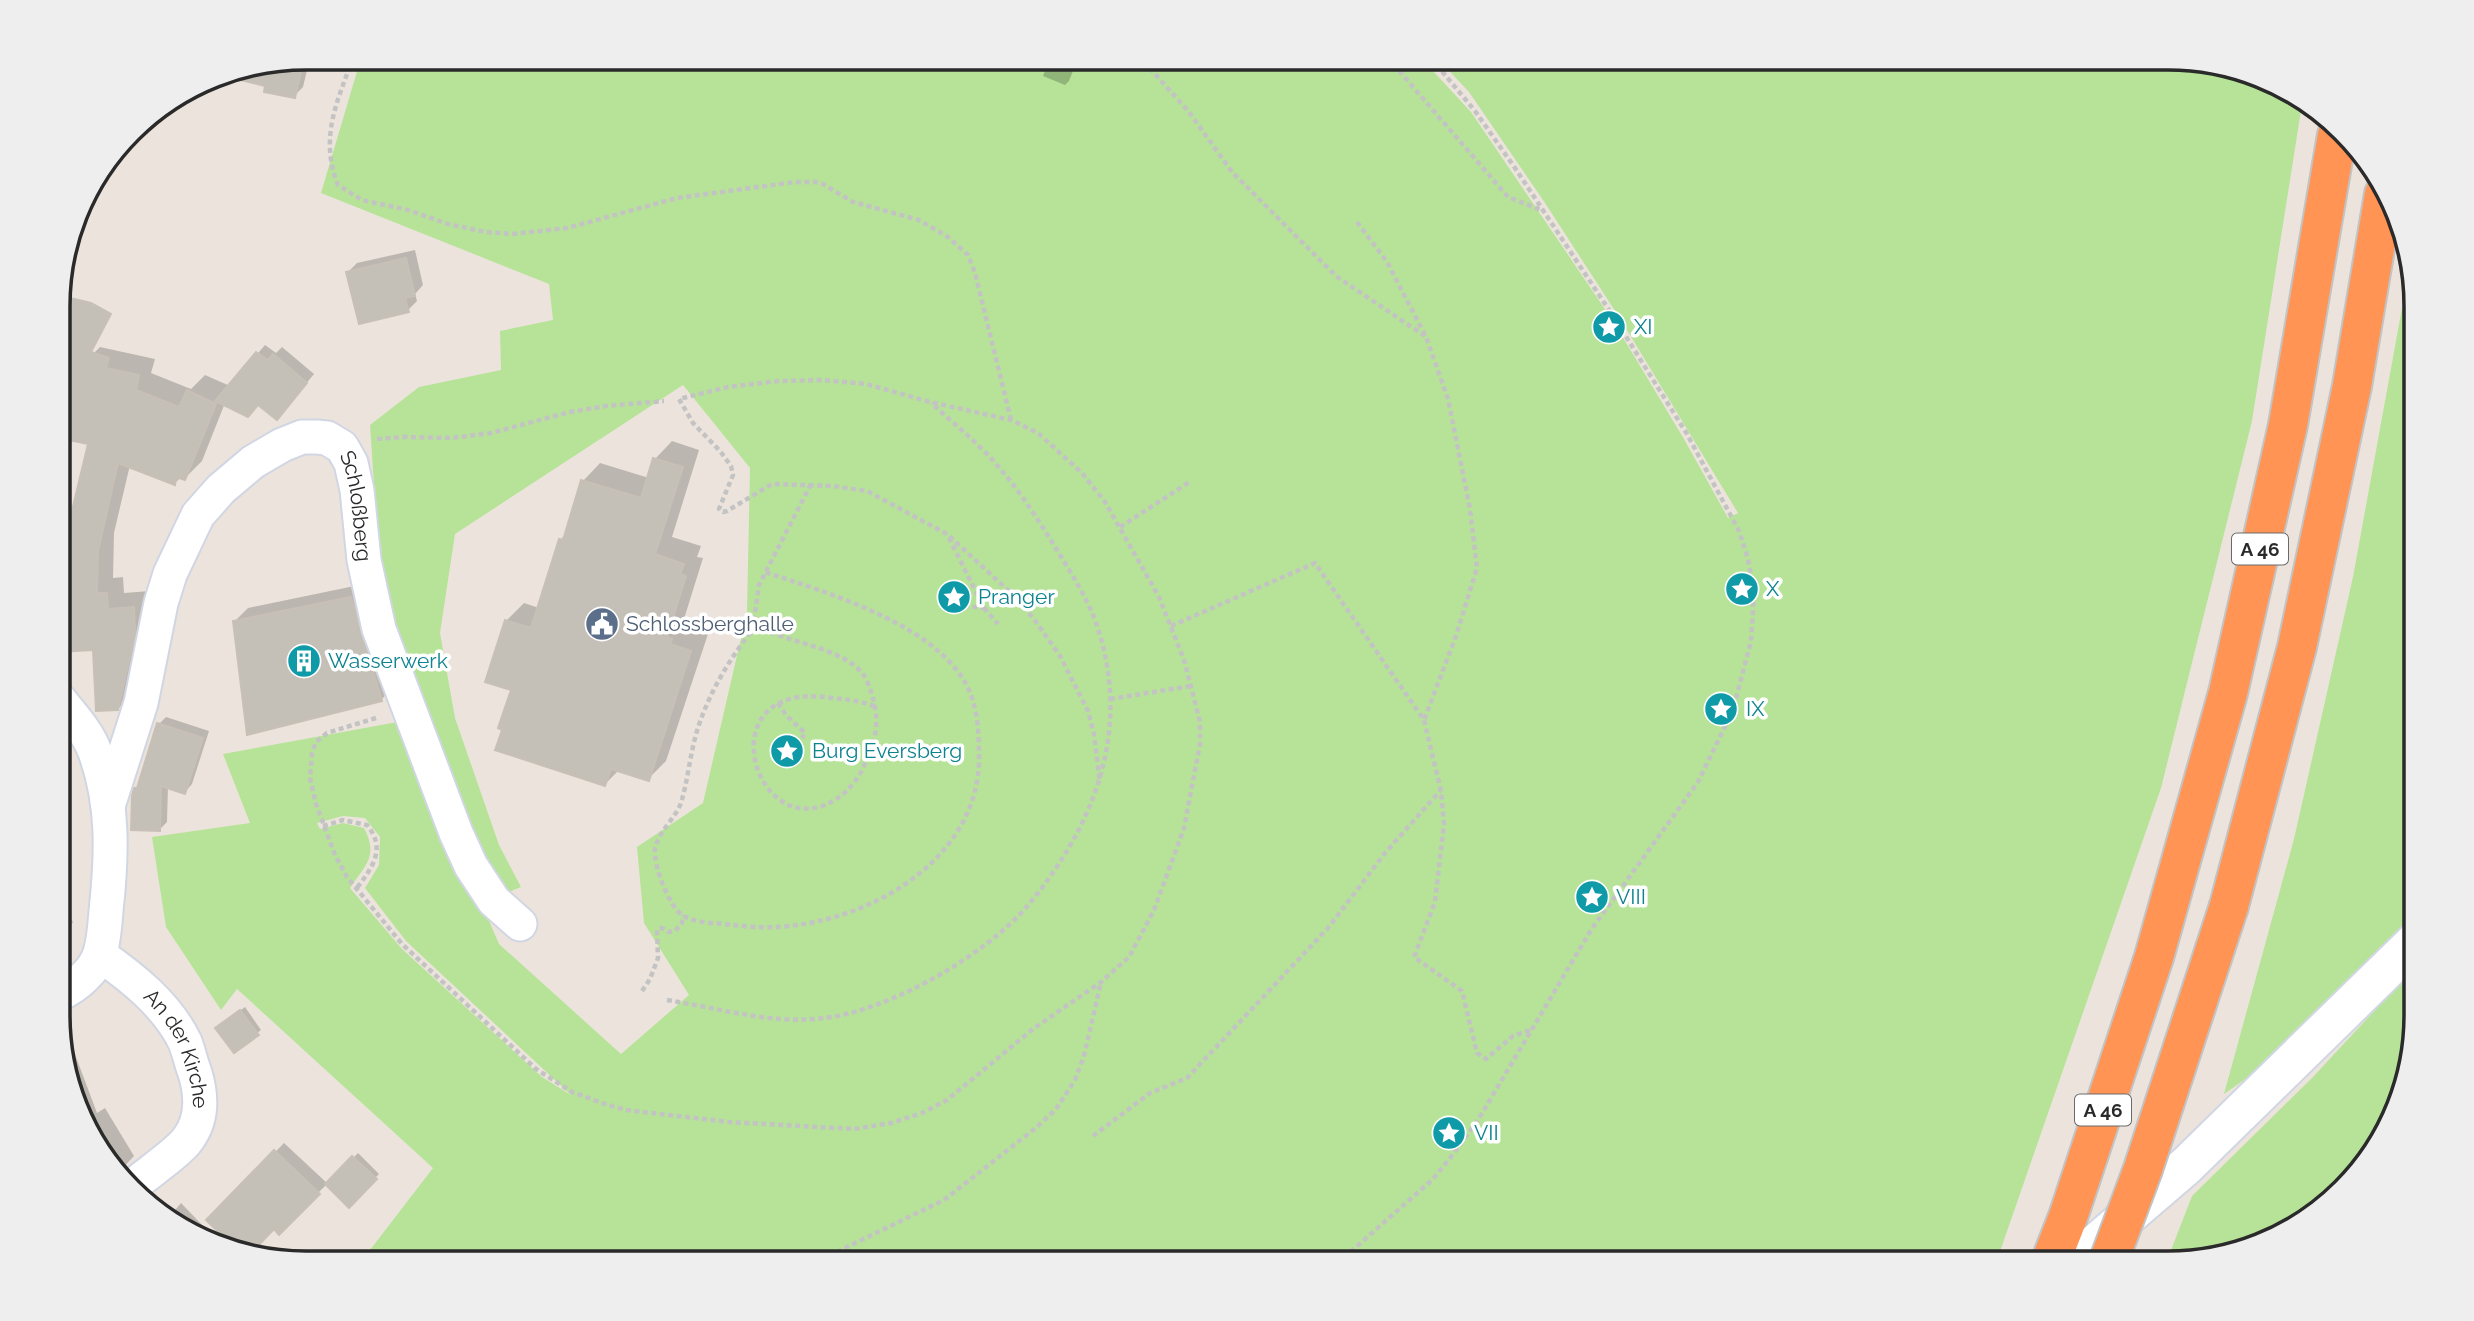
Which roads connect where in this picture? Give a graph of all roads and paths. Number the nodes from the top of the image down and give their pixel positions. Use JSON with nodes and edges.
{"nodes":[{"id":1,"x":1399,"y":70,"type":"edge"},
{"id":2,"x":1441,"y":70,"type":"edge"},
{"id":3,"x":348,"y":71,"type":"edge"},
{"id":4,"x":1152,"y":71,"type":"edge"},
{"id":5,"x":2336,"y":141,"type":"edge"},
{"id":6,"x":2382,"y":207,"type":"edge"},
{"id":7,"x":1544,"y":212,"type":"junction"},
{"id":8,"x":1357,"y":222,"type":"dead end"},
{"id":9,"x":1426,"y":337,"type":"junction"},
{"id":10,"x":664,"y":401,"type":"dead end"},
{"id":11,"x":930,"y":402,"type":"junction"},
{"id":12,"x":1011,"y":420,"type":"junction"},
{"id":13,"x":342,"y":447,"type":"junction"},
{"id":14,"x":1191,"y":481,"type":"dead end"},
{"id":15,"x":811,"y":484,"type":"junction"},
{"id":16,"x":1120,"y":527,"type":"junction"},
{"id":17,"x":947,"y":534,"type":"junction"},
{"id":18,"x":765,"y":572,"type":"junction"},
{"id":19,"x":958,"y":602,"type":"dead end"},
{"id":20,"x":984,"y":608,"type":"junction"},
{"id":21,"x":998,"y":624,"type":"dead end"},
{"id":22,"x":756,"y":626,"type":"junction"},
{"id":23,"x":1171,"y":626,"type":"junction"},
{"id":24,"x":1191,"y":686,"type":"junction"},
{"id":25,"x":1110,"y":699,"type":"junction"},
{"id":26,"x":778,"y":703,"type":"junction"},
{"id":27,"x":876,"y":707,"type":"junction"},
{"id":28,"x":408,"y":708,"type":"junction"},
{"id":29,"x":70,"y":713,"type":"edge"},
{"id":30,"x":1424,"y":720,"type":"junction"},
{"id":31,"x":802,"y":738,"type":"dead end"},
{"id":32,"x":1100,"y":783,"type":"junction"},
{"id":33,"x":1441,"y":790,"type":"junction"},
{"id":34,"x":109,"y":803,"type":"junction"},
{"id":35,"x":323,"y":826,"type":"junction"},
{"id":36,"x":356,"y":889,"type":"junction"},
{"id":37,"x":683,"y":915,"type":"junction"},
{"id":38,"x":520,"y":924,"type":"dead end"},
{"id":39,"x":2404,"y":953,"type":"edge"},
{"id":40,"x":100,"y":955,"type":"junction"},
{"id":41,"x":1101,"y":982,"type":"junction"},
{"id":42,"x":70,"y":987,"type":"edge"},
{"id":43,"x":642,"y":991,"type":"dead end"},
{"id":44,"x":667,"y":1000,"type":"dead end"},
{"id":45,"x":1534,"y":1029,"type":"junction"},
{"id":46,"x":1093,"y":1136,"type":"dead end"},
{"id":47,"x":139,"y":1181,"type":"edge"},
{"id":48,"x":1352,"y":1250,"type":"edge"},
{"id":49,"x":2055,"y":1250,"type":"edge"},
{"id":50,"x":2088,"y":1250,"type":"edge"},
{"id":51,"x":2113,"y":1250,"type":"edge"},
{"id":52,"x":839,"y":1251,"type":"edge"}],
"edges":[{"from":1,"to":7,"type":"path"},
{"from":2,"to":7,"type":"path"},
{"from":3,"to":12,"type":"path"},
{"from":4,"to":9,"type":"path"},
{"from":5,"to":49,"type":"highway","number":"A 46"},
{"from":6,"to":51,"type":"highway","number":"A 46","bridge":true},
{"from":7,"to":45,"type":"path"},
{"from":8,"to":9,"type":"path"},
{"from":9,"to":30,"type":"path"},
{"from":10,"to":13,"type":"path"},
{"from":11,"to":12,"type":"path"},
{"from":11,"to":15,"type":"path"},
{"from":11,"to":25,"type":"path"},
{"from":12,"to":16,"type":"path"},
{"from":13,"to":28,"type":"street","name":"Schloßberg"},
{"from":13,"to":34,"type":"street","name":"Schloßberg"},
{"from":14,"to":16,"type":"path"},
{"from":15,"to":17,"type":"path"},
{"from":15,"to":18,"type":"path"},
{"from":16,"to":23,"type":"path"},
{"from":17,"to":20,"type":"path"},
{"from":17,"to":32,"type":"path"},
{"from":18,"to":22,"type":"path"},
{"from":18,"to":37,"type":"path"},
{"from":19,"to":20,"type":"path"},
{"from":20,"to":21,"type":"path"},
{"from":22,"to":27,"type":"path"},
{"from":22,"to":37,"type":"path"},
{"from":23,"to":24,"type":"path"},
{"from":23,"to":30,"type":"path"},
{"from":24,"to":25,"type":"path"},
{"from":24,"to":41,"type":"path"},
{"from":25,"to":32,"type":"path"},
{"from":26,"to":27,"type":"path"},
{"from":26,"to":27,"type":"path"},
{"from":26,"to":31,"type":"path"},
{"from":28,"to":35,"type":"path"},
{"from":28,"to":38,"type":"street","name":"Schloßberg"},
{"from":29,"to":34,"type":"street"},
{"from":30,"to":33,"type":"path"},
{"from":32,"to":44,"type":"path"},
{"from":33,"to":45,"type":"path"},
{"from":33,"to":46,"type":"path"},
{"from":34,"to":40,"type":"street"},
{"from":35,"to":36,"type":"path"},
{"from":35,"to":36,"type":"path"},
{"from":36,"to":41,"type":"path"},
{"from":37,"to":43,"type":"path"},
{"from":39,"to":50,"type":"street"},
{"from":40,"to":42,"type":"street"},
{"from":40,"to":47,"type":"street","name":"An der Kirche"},
{"from":41,"to":52,"type":"path"},
{"from":45,"to":48,"type":"path"}]}
